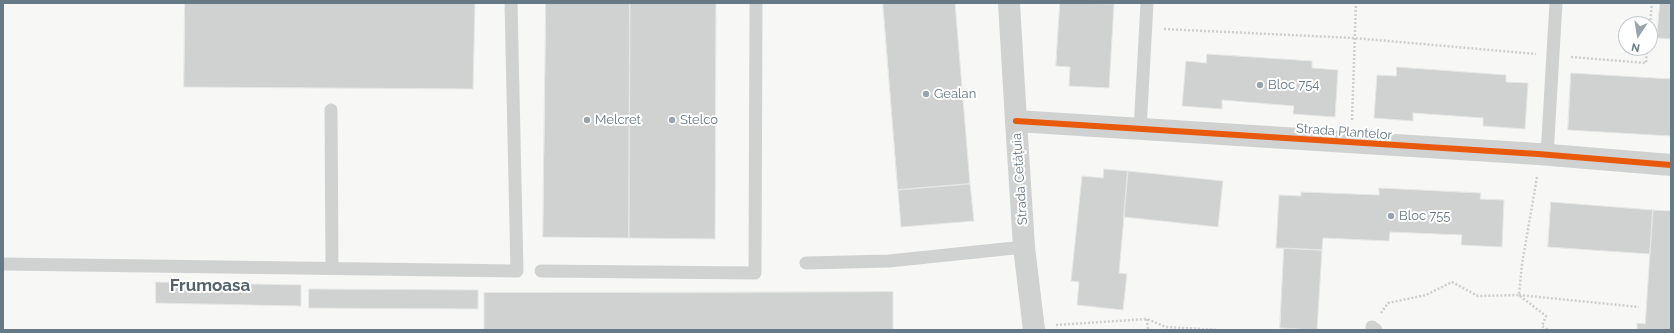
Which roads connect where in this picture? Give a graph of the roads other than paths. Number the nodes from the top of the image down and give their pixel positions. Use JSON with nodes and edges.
{"nodes":[{"id":1,"x":511,"y":3,"type":"edge"},
{"id":2,"x":756,"y":3,"type":"edge"},
{"id":3,"x":1009,"y":3,"type":"edge"},
{"id":4,"x":1147,"y":3,"type":"edge"},
{"id":5,"x":1556,"y":3,"type":"edge"},
{"id":6,"x":331,"y":110,"type":"dead end"},
{"id":7,"x":1016,"y":121,"type":"junction"},
{"id":8,"x":1140,"y":130,"type":"junction"},
{"id":9,"x":1542,"y":155,"type":"junction"},
{"id":10,"x":1671,"y":165,"type":"edge"},
{"id":11,"x":1024,"y":247,"type":"junction"},
{"id":12,"x":806,"y":263,"type":"dead end"},
{"id":13,"x":3,"y":264,"type":"edge"},
{"id":14,"x":332,"y":268,"type":"junction"},
{"id":15,"x":541,"y":271,"type":"dead end"},
{"id":16,"x":1034,"y":328,"type":"edge"}],
"edges":[{"from":1,"to":14,"type":"lane"},
{"from":2,"to":15,"type":"lane"},
{"from":3,"to":7,"type":"street","name":"Strada Cetățuia"},
{"from":4,"to":8,"type":"lane"},
{"from":5,"to":9,"type":"lane"},
{"from":6,"to":14,"type":"lane"},
{"from":7,"to":8,"type":"street","name":"Strada Plantelor"},
{"from":7,"to":11,"type":"street","name":"Strada Cetățuia"},
{"from":8,"to":9,"type":"street","name":"Strada Plantelor"},
{"from":9,"to":10,"type":"street","name":"Strada Plantelor"},
{"from":11,"to":12,"type":"lane"},
{"from":11,"to":16,"type":"street","name":"Strada Cetățuia"},
{"from":13,"to":14,"type":"lane"}]}
